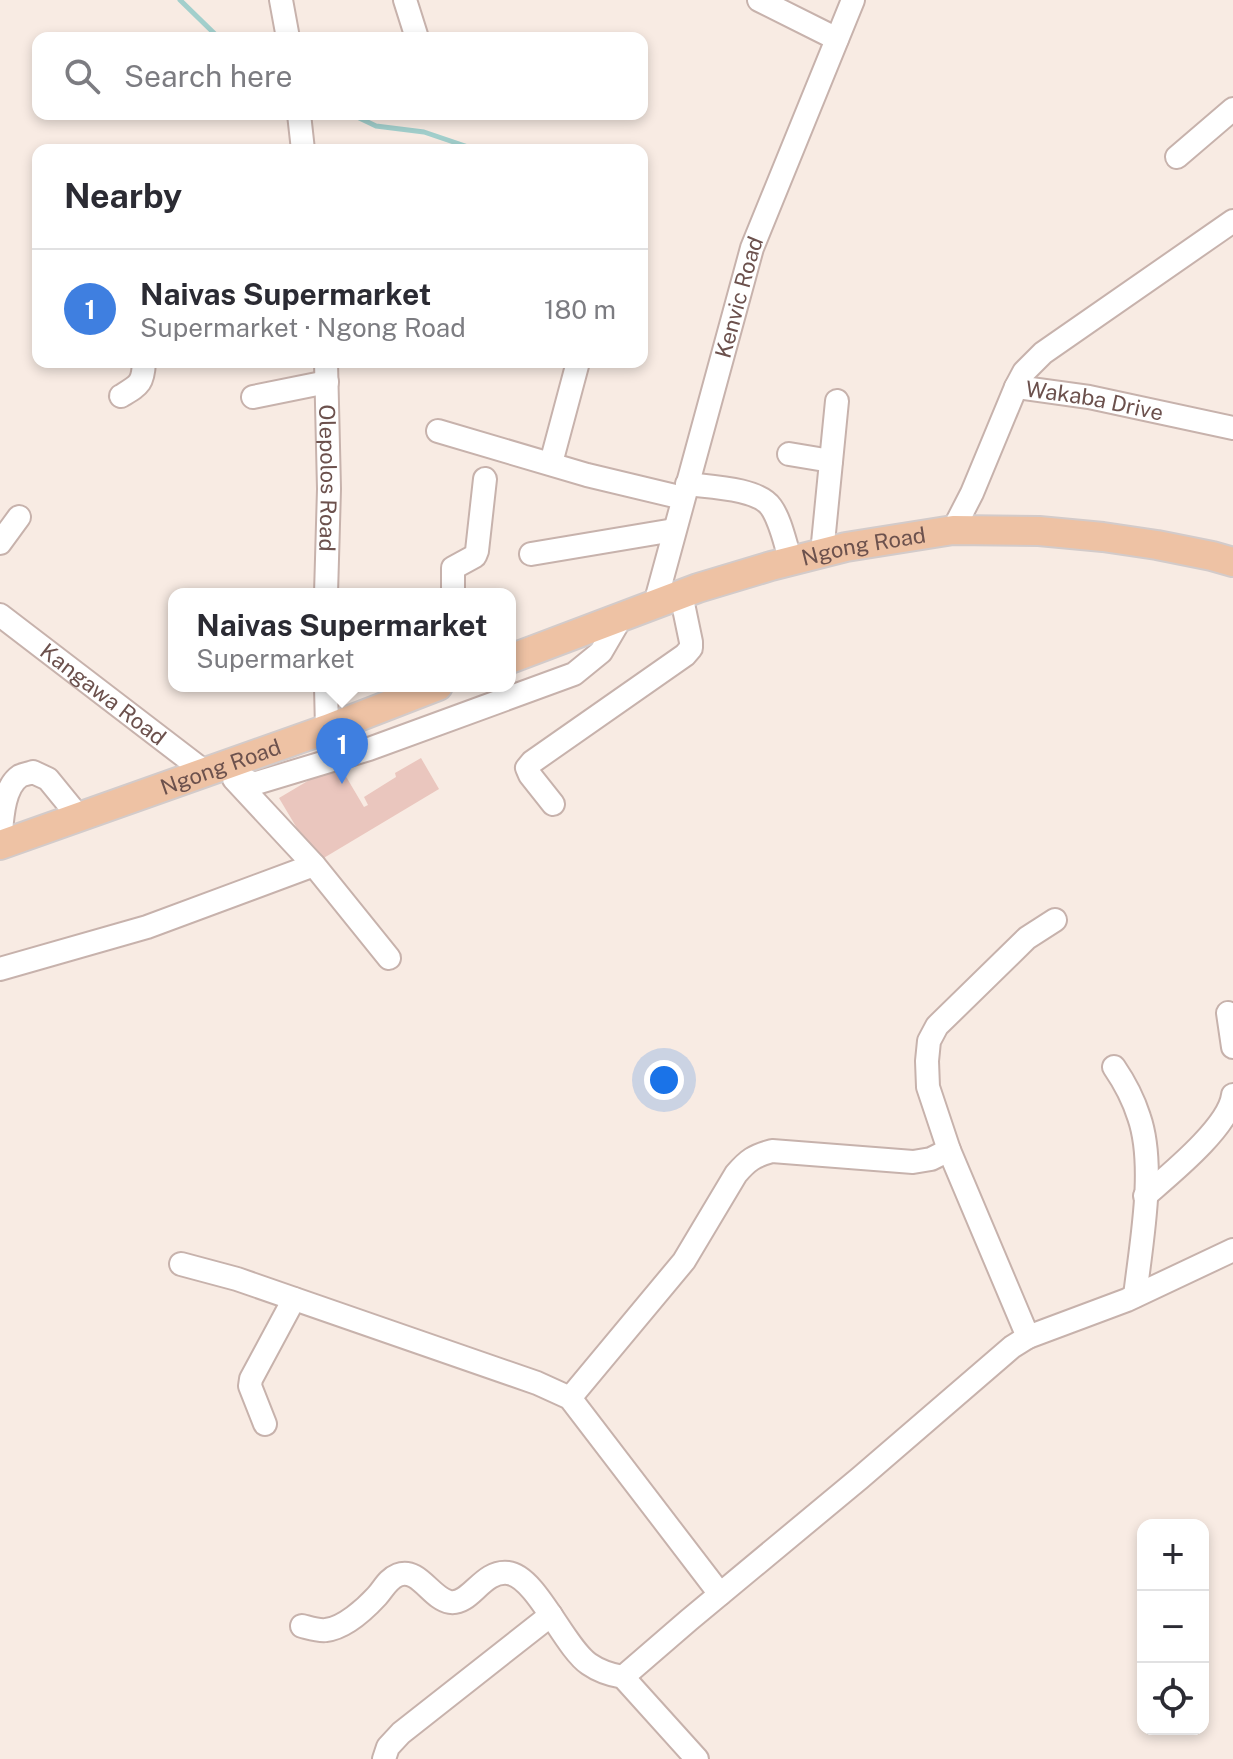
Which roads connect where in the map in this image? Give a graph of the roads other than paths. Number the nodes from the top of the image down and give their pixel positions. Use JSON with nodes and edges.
{"nodes":[{"id":1,"x":281,"y":0,"type":"edge"},
{"id":2,"x":405,"y":0,"type":"edge"},
{"id":3,"x":759,"y":0,"type":"edge"},
{"id":4,"x":853,"y":0,"type":"edge"},
{"id":5,"x":287,"y":32,"type":"edge"},
{"id":6,"x":415,"y":32,"type":"edge"},
{"id":7,"x":837,"y":39,"type":"junction"},
{"id":8,"x":1233,"y":109,"type":"edge"},
{"id":9,"x":300,"y":120,"type":"edge"},
{"id":10,"x":302,"y":144,"type":"edge"},
{"id":11,"x":1177,"y":157,"type":"dead end"},
{"id":12,"x":1233,"y":221,"type":"edge"},
{"id":13,"x":144,"y":368,"type":"edge"},
{"id":14,"x":576,"y":368,"type":"edge"},
{"id":15,"x":327,"y":372,"type":"edge"},
{"id":16,"x":1016,"y":387,"type":"junction"},
{"id":17,"x":121,"y":396,"type":"dead end"},
{"id":18,"x":253,"y":397,"type":"dead end"},
{"id":19,"x":837,"y":401,"type":"dead end"},
{"id":20,"x":1233,"y":428,"type":"edge"},
{"id":21,"x":438,"y":431,"type":"dead end"},
{"id":22,"x":789,"y":454,"type":"dead end"},
{"id":23,"x":831,"y":461,"type":"junction"},
{"id":24,"x":551,"y":463,"type":"junction"},
{"id":25,"x":485,"y":479,"type":"dead end"},
{"id":26,"x":685,"y":491,"type":"junction"},
{"id":27,"x":19,"y":517,"type":"dead end"},
{"id":28,"x":674,"y":530,"type":"junction"},
{"id":29,"x":953,"y":530,"type":"junction"},
{"id":30,"x":0,"y":543,"type":"edge"},
{"id":31,"x":822,"y":553,"type":"junction"},
{"id":32,"x":531,"y":554,"type":"dead end"},
{"id":33,"x":791,"y":561,"type":"junction"},
{"id":34,"x":1233,"y":562,"type":"edge"},
{"id":35,"x":326,"y":588,"type":"edge"},
{"id":36,"x":453,"y":588,"type":"edge"},
{"id":37,"x":668,"y":599,"type":"junction"},
{"id":38,"x":0,"y":615,"type":"edge"},
{"id":39,"x":622,"y":616,"type":"junction"},
{"id":40,"x":516,"y":657,"type":"edge"},
{"id":41,"x":326,"y":692,"type":"edge"},
{"id":42,"x":423,"y":692,"type":"edge"},
{"id":43,"x":327,"y":729,"type":"junction"},
{"id":44,"x":214,"y":769,"type":"junction"},
{"id":45,"x":553,"y":804,"type":"dead end"},
{"id":46,"x":79,"y":817,"type":"junction"},
{"id":47,"x":0,"y":844,"type":"edge"},
{"id":48,"x":314,"y":865,"type":"junction"},
{"id":49,"x":1055,"y":920,"type":"dead end"},
{"id":50,"x":389,"y":958,"type":"dead end"},
{"id":51,"x":0,"y":969,"type":"edge"},
{"id":52,"x":1228,"y":1013,"type":"dead end"},
{"id":53,"x":1233,"y":1047,"type":"edge"},
{"id":54,"x":1114,"y":1067,"type":"dead end"},
{"id":55,"x":1233,"y":1095,"type":"edge"},
{"id":56,"x":949,"y":1150,"type":"junction"},
{"id":57,"x":1145,"y":1196,"type":"junction"},
{"id":58,"x":1233,"y":1250,"type":"edge"},
{"id":59,"x":181,"y":1264,"type":"dead end"},
{"id":60,"x":1135,"y":1296,"type":"junction"},
{"id":61,"x":294,"y":1299,"type":"junction"},
{"id":62,"x":1028,"y":1337,"type":"junction"},
{"id":63,"x":570,"y":1398,"type":"junction"},
{"id":64,"x":265,"y":1424,"type":"dead end"},
{"id":65,"x":720,"y":1594,"type":"junction"},
{"id":66,"x":551,"y":1615,"type":"junction"},
{"id":67,"x":302,"y":1626,"type":"dead end"},
{"id":68,"x":623,"y":1677,"type":"junction"},
{"id":69,"x":384,"y":1759,"type":"edge"},
{"id":70,"x":697,"y":1759,"type":"edge"}],
"edges":[{"from":1,"to":5,"type":"street"},
{"from":2,"to":6,"type":"street"},
{"from":3,"to":7,"type":"street"},
{"from":4,"to":7,"type":"street","name":"Kenvic Road"},
{"from":7,"to":26,"type":"street","name":"Kenvic Road"},
{"from":8,"to":11,"type":"street"},
{"from":9,"to":10,"type":"street"},
{"from":12,"to":16,"type":"street"},
{"from":13,"to":17,"type":"street"},
{"from":14,"to":24,"type":"street"},
{"from":15,"to":18,"type":"street"},
{"from":15,"to":35,"type":"street","name":"Olepolos Road"},
{"from":16,"to":20,"type":"street","name":"Wakaba Drive"},
{"from":16,"to":29,"type":"street","name":"Wakaba Drive"},
{"from":19,"to":23,"type":"street"},
{"from":21,"to":24,"type":"street"},
{"from":22,"to":23,"type":"street"},
{"from":23,"to":31,"type":"street"},
{"from":24,"to":26,"type":"street"},
{"from":25,"to":36,"type":"street"},
{"from":26,"to":28,"type":"street","name":"Kenvic Road"},
{"from":26,"to":33,"type":"street"},
{"from":27,"to":30,"type":"street"},
{"from":28,"to":32,"type":"street"},
{"from":28,"to":37,"type":"street","name":"Kenvic Road"},
{"from":29,"to":31,"type":"main road","name":"Ngong Road"},
{"from":29,"to":34,"type":"main road","name":"Ngong Road"},
{"from":31,"to":33,"type":"main road","name":"Ngong Road"},
{"from":33,"to":37,"type":"main road","name":"Ngong Road"},
{"from":37,"to":39,"type":"main road","name":"Ngong Road"},
{"from":37,"to":45,"type":"street"},
{"from":38,"to":44,"type":"street","name":"Kangawa Road"},
{"from":39,"to":40,"type":"main road","name":"Ngong Road"},
{"from":39,"to":44,"type":"street"},
{"from":41,"to":43,"type":"street"},
{"from":42,"to":43,"type":"main road","name":"Ngong Road"},
{"from":43,"to":44,"type":"main road","name":"Ngong Road"},
{"from":44,"to":46,"type":"main road","name":"Ngong Road"},
{"from":44,"to":48,"type":"street"},
{"from":46,"to":47,"type":"main road","name":"Ngong Road"},
{"from":46,"to":47,"type":"street"},
{"from":48,"to":50,"type":"street"},
{"from":48,"to":51,"type":"street"},
{"from":49,"to":56,"type":"street"},
{"from":52,"to":53,"type":"street"},
{"from":54,"to":57,"type":"street"},
{"from":55,"to":57,"type":"street"},
{"from":56,"to":62,"type":"street"},
{"from":56,"to":63,"type":"street"},
{"from":57,"to":60,"type":"street"},
{"from":58,"to":60,"type":"street"},
{"from":59,"to":61,"type":"street"},
{"from":60,"to":62,"type":"street"},
{"from":61,"to":63,"type":"street"},
{"from":61,"to":64,"type":"street"},
{"from":62,"to":65,"type":"street"},
{"from":63,"to":65,"type":"street"},
{"from":65,"to":68,"type":"street"},
{"from":66,"to":67,"type":"street"},
{"from":66,"to":68,"type":"street"},
{"from":66,"to":69,"type":"street"},
{"from":68,"to":70,"type":"street"}]}
